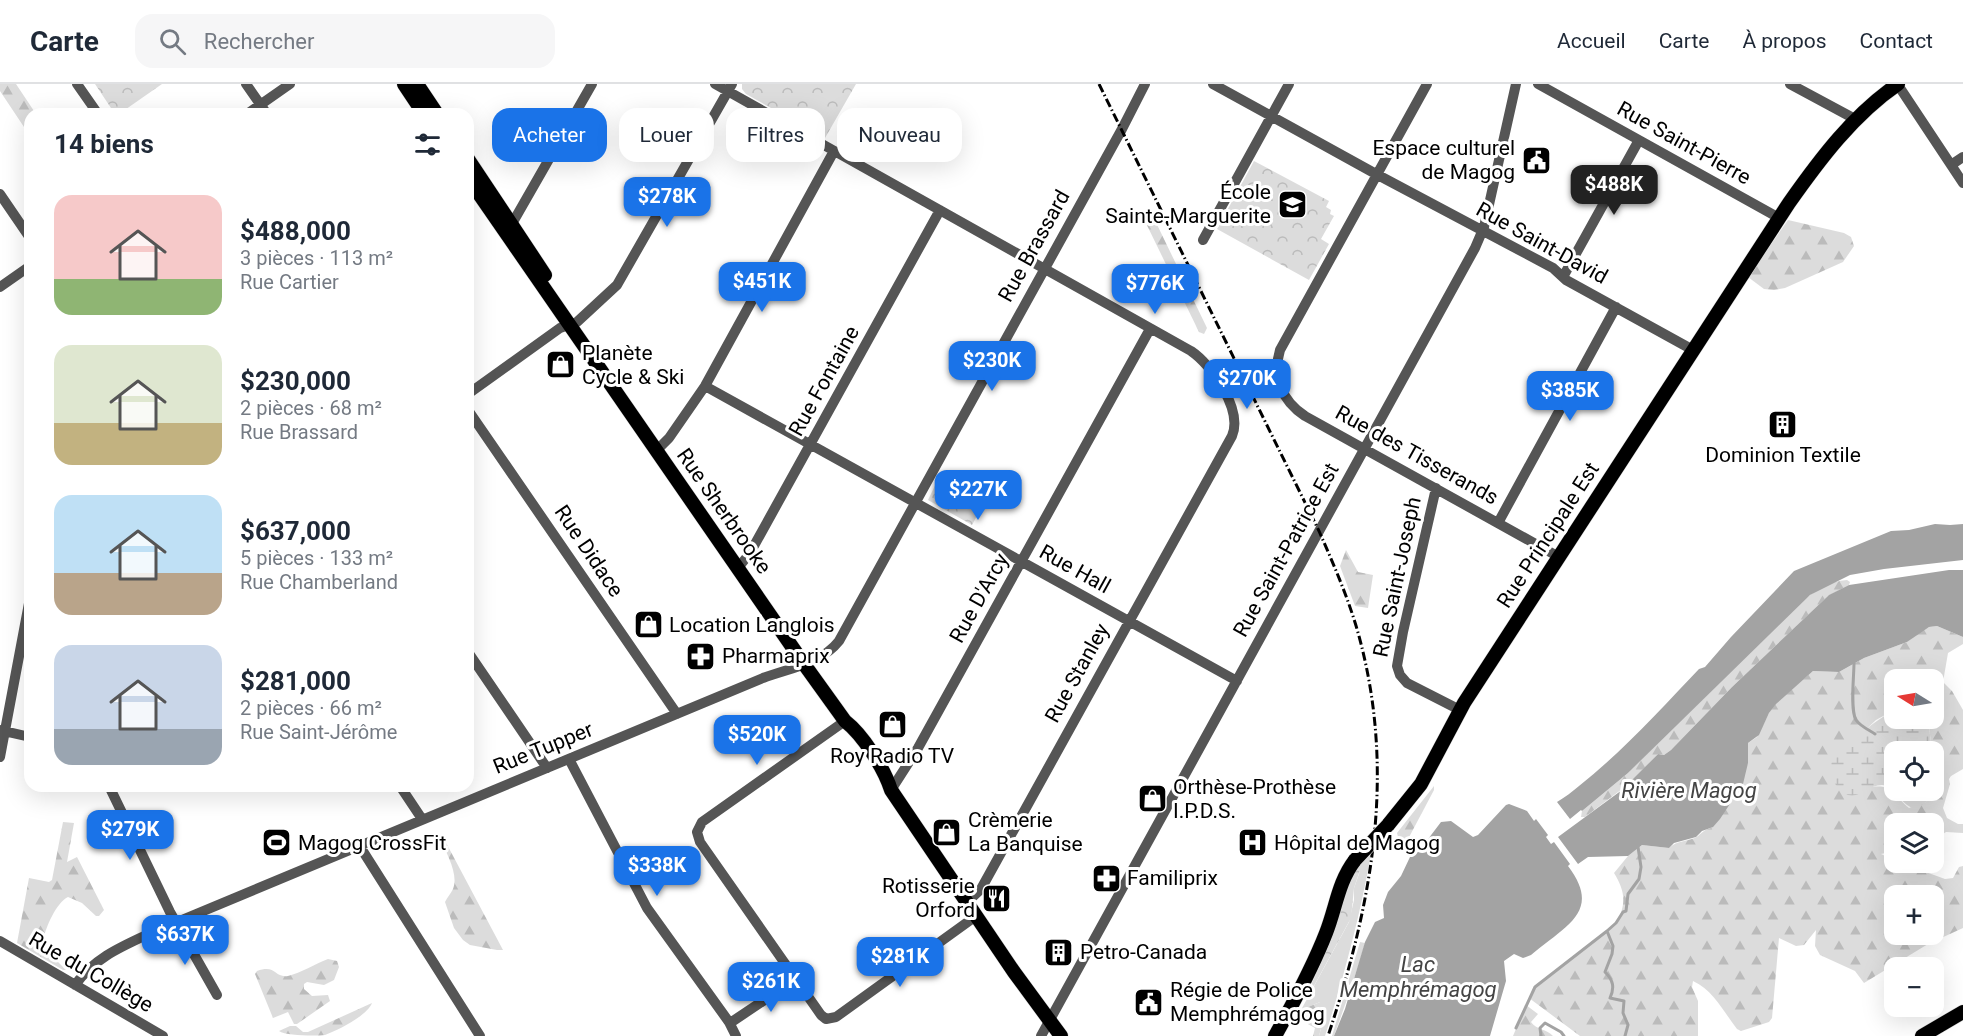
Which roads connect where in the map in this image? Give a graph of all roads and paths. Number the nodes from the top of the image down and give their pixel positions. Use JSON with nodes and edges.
{"nodes":[{"id":1,"x":77,"y":84,"type":"edge"},
{"id":2,"x":246,"y":84,"type":"edge"},
{"id":3,"x":290,"y":84,"type":"edge"},
{"id":4,"x":404,"y":84,"type":"edge"},
{"id":5,"x":417,"y":84,"type":"edge"},
{"id":6,"x":592,"y":84,"type":"edge"},
{"id":7,"x":715,"y":84,"type":"edge"},
{"id":8,"x":1145,"y":84,"type":"edge"},
{"id":9,"x":1213,"y":84,"type":"edge"},
{"id":10,"x":1289,"y":84,"type":"edge"},
{"id":11,"x":1427,"y":84,"type":"edge"},
{"id":12,"x":1516,"y":84,"type":"edge"},
{"id":13,"x":1538,"y":84,"type":"edge"},
{"id":14,"x":1790,"y":84,"type":"edge"},
{"id":15,"x":1898,"y":84,"type":"edge"},
{"id":16,"x":730,"y":88,"type":"edge"},
{"id":17,"x":94,"y":108,"type":"edge"},
{"id":18,"x":262,"y":108,"type":"edge"},
{"id":19,"x":264,"y":108,"type":"edge"},
{"id":20,"x":420,"y":108,"type":"edge"},
{"id":21,"x":433,"y":108,"type":"edge"},
{"id":22,"x":1271,"y":117,"type":"junction"},
{"id":23,"x":1855,"y":119,"type":"junction"},
{"id":24,"x":1639,"y":140,"type":"junction"},
{"id":25,"x":834,"y":151,"type":"junction"},
{"id":26,"x":1963,"y":157,"type":"edge"},
{"id":27,"x":1951,"y":165,"type":"junction"},
{"id":28,"x":474,"y":169,"type":"edge"},
{"id":29,"x":1376,"y":174,"type":"junction"},
{"id":30,"x":1963,"y":183,"type":"edge"},
{"id":31,"x":474,"y":185,"type":"edge"},
{"id":32,"x":0,"y":194,"type":"edge"},
{"id":33,"x":940,"y":210,"type":"junction"},
{"id":34,"x":1779,"y":218,"type":"junction"},
{"id":35,"x":24,"y":229,"type":"edge"},
{"id":36,"x":509,"y":229,"type":"junction"},
{"id":37,"x":1483,"y":230,"type":"junction"},
{"id":38,"x":1203,"y":240,"type":"dead end"},
{"id":39,"x":1044,"y":269,"type":"junction"},
{"id":40,"x":24,"y":270,"type":"edge"},
{"id":41,"x":1563,"y":277,"type":"junction"},
{"id":42,"x":0,"y":287,"type":"edge"},
{"id":43,"x":1616,"y":307,"type":"junction"},
{"id":44,"x":570,"y":324,"type":"junction"},
{"id":45,"x":1150,"y":329,"type":"junction"},
{"id":46,"x":1693,"y":350,"type":"junction"},
{"id":47,"x":705,"y":386,"type":"junction"},
{"id":48,"x":474,"y":390,"type":"edge"},
{"id":49,"x":474,"y":419,"type":"edge"},
{"id":50,"x":811,"y":444,"type":"junction"},
{"id":51,"x":1365,"y":448,"type":"junction"},
{"id":52,"x":657,"y":450,"type":"junction"},
{"id":53,"x":1436,"y":488,"type":"junction"},
{"id":54,"x":915,"y":502,"type":"junction"},
{"id":55,"x":1498,"y":523,"type":"junction"},
{"id":56,"x":1558,"y":557,"type":"junction"},
{"id":57,"x":1022,"y":561,"type":"junction"},
{"id":58,"x":738,"y":568,"type":"junction"},
{"id":59,"x":1128,"y":621,"type":"junction"},
{"id":60,"x":24,"y":626,"type":"edge"},
{"id":61,"x":474,"y":661,"type":"edge"},
{"id":62,"x":804,"y":664,"type":"junction"},
{"id":63,"x":1237,"y":681,"type":"junction"},
{"id":64,"x":1460,"y":711,"type":"junction"},
{"id":65,"x":677,"y":714,"type":"junction"},
{"id":66,"x":845,"y":721,"type":"junction"},
{"id":67,"x":2,"y":730,"type":"edge"},
{"id":68,"x":24,"y":736,"type":"edge"},
{"id":69,"x":0,"y":757,"type":"edge"},
{"id":70,"x":569,"y":759,"type":"junction"},
{"id":71,"x":547,"y":768,"type":"junction"},
{"id":72,"x":891,"y":790,"type":"junction"},
{"id":73,"x":112,"y":792,"type":"edge"},
{"id":74,"x":404,"y":792,"type":"edge"},
{"id":75,"x":422,"y":819,"type":"junction"},
{"id":76,"x":359,"y":845,"type":"junction"},
{"id":77,"x":967,"y":902,"type":"junction"},
{"id":78,"x":976,"y":915,"type":"junction"},
{"id":79,"x":177,"y":922,"type":"junction"},
{"id":80,"x":0,"y":941,"type":"edge"},
{"id":81,"x":796,"y":979,"type":"junction"},
{"id":82,"x":75,"y":985,"type":"junction"},
{"id":83,"x":217,"y":995,"type":"dead end"},
{"id":84,"x":1963,"y":1012,"type":"edge"},
{"id":85,"x":1050,"y":1020,"type":"junction"},
{"id":86,"x":730,"y":1023,"type":"junction"},
{"id":87,"x":163,"y":1036,"type":"edge"},
{"id":88,"x":480,"y":1036,"type":"edge"},
{"id":89,"x":736,"y":1036,"type":"edge"},
{"id":90,"x":1041,"y":1036,"type":"edge"},
{"id":91,"x":1061,"y":1036,"type":"edge"},
{"id":92,"x":1275,"y":1036,"type":"edge"},
{"id":93,"x":1922,"y":1036,"type":"edge"}],
"edges":[{"from":1,"to":17,"type":"street"},
{"from":2,"to":18,"type":"street"},
{"from":3,"to":19,"type":"street"},
{"from":4,"to":20,"type":"main road"},
{"from":5,"to":21,"type":"main road"},
{"from":6,"to":36,"type":"street"},
{"from":7,"to":16,"type":"street"},
{"from":8,"to":39,"type":"street","name":"Rue Brassard"},
{"from":9,"to":22,"type":"street","name":"Rue Saint-David"},
{"from":10,"to":22,"type":"street"},
{"from":11,"to":29,"type":"street","name":"Rue des Tisserands"},
{"from":12,"to":37,"type":"street","name":"Rue Saint-Patrice Est"},
{"from":13,"to":24,"type":"street","name":"Rue Saint-Pierre"},
{"from":14,"to":23,"type":"street"},
{"from":15,"to":23,"type":"main road","name":"Rue Principale Est"},
{"from":15,"to":27,"type":"street"},
{"from":16,"to":25,"type":"street"},
{"from":16,"to":44,"type":"street"},
{"from":22,"to":29,"type":"street","name":"Rue Saint-David"},
{"from":22,"to":38,"type":"street"},
{"from":23,"to":34,"type":"main road","name":"Rue Principale Est"},
{"from":24,"to":34,"type":"street","name":"Rue Saint-Pierre"},
{"from":24,"to":41,"type":"street"},
{"from":25,"to":33,"type":"street"},
{"from":25,"to":47,"type":"street"},
{"from":26,"to":27,"type":"street"},
{"from":27,"to":30,"type":"street"},
{"from":28,"to":36,"type":"main road","name":"Rue Sherbrooke"},
{"from":29,"to":37,"type":"street","name":"Rue Saint-David"},
{"from":29,"to":51,"type":"street","name":"Rue des Tisserands"},
{"from":31,"to":36,"type":"main road","name":"Rue Sherbrooke"},
{"from":32,"to":35,"type":"street"},
{"from":33,"to":39,"type":"street"},
{"from":33,"to":50,"type":"street","name":"Rue Fontaine"},
{"from":34,"to":46,"type":"main road","name":"Rue Principale Est"},
{"from":36,"to":44,"type":"main road","name":"Rue Sherbrooke"},
{"from":37,"to":41,"type":"street","name":"Rue Saint-David"},
{"from":37,"to":51,"type":"street","name":"Rue Saint-Patrice Est"},
{"from":39,"to":45,"type":"street"},
{"from":39,"to":54,"type":"street","name":"Rue Brassard"},
{"from":40,"to":42,"type":"street"},
{"from":41,"to":43,"type":"street","name":"Rue Saint-David"},
{"from":43,"to":46,"type":"street","name":"Rue Saint-David"},
{"from":43,"to":55,"type":"street"},
{"from":44,"to":48,"type":"street"},
{"from":44,"to":52,"type":"main road","name":"Rue Sherbrooke"},
{"from":45,"to":57,"type":"street","name":"Rue D'Arcy"},
{"from":45,"to":59,"type":"street","name":"Rue Stanley"},
{"from":46,"to":56,"type":"main road","name":"Rue Principale Est"},
{"from":47,"to":50,"type":"street","name":"Rue Hall"},
{"from":47,"to":52,"type":"street"},
{"from":49,"to":65,"type":"street","name":"Rue Didace"},
{"from":50,"to":54,"type":"street","name":"Rue Hall"},
{"from":50,"to":58,"type":"street","name":"Rue Fontaine"},
{"from":51,"to":53,"type":"street","name":"Rue des Tisserands"},
{"from":51,"to":63,"type":"street","name":"Rue Saint-Patrice Est"},
{"from":52,"to":58,"type":"main road","name":"Rue Sherbrooke"},
{"from":53,"to":55,"type":"street","name":"Rue des Tisserands"},
{"from":53,"to":64,"type":"street","name":"Rue Saint-Joseph"},
{"from":54,"to":57,"type":"street","name":"Rue Hall"},
{"from":54,"to":62,"type":"street","name":"Rue Brassard"},
{"from":55,"to":56,"type":"street","name":"Rue des Tisserands"},
{"from":56,"to":64,"type":"main road","name":"Rue Principale Est"},
{"from":57,"to":59,"type":"street","name":"Rue Hall"},
{"from":57,"to":72,"type":"street","name":"Rue D'Arcy"},
{"from":58,"to":62,"type":"main road","name":"Rue Sherbrooke"},
{"from":59,"to":63,"type":"street","name":"Rue Hall"},
{"from":59,"to":77,"type":"street","name":"Rue Stanley"},
{"from":60,"to":67,"type":"street"},
{"from":61,"to":71,"type":"street"},
{"from":62,"to":65,"type":"street","name":"Rue Tupper"},
{"from":62,"to":66,"type":"main road","name":"Rue Sherbrooke"},
{"from":63,"to":85,"type":"street","name":"Rue Saint-Patrice Est"},
{"from":64,"to":92,"type":"main road","name":"Rue Principale Est","bridge":true},
{"from":65,"to":70,"type":"street","name":"Rue Tupper"},
{"from":66,"to":72,"type":"main road","name":"Rue Sherbrooke"},
{"from":66,"to":81,"type":"street"},
{"from":67,"to":68,"type":"street"},
{"from":67,"to":69,"type":"street"},
{"from":70,"to":71,"type":"street","name":"Rue Tupper"},
{"from":70,"to":86,"type":"street"},
{"from":71,"to":75,"type":"street","name":"Rue Tupper"},
{"from":72,"to":77,"type":"main road","name":"Rue Sherbrooke"},
{"from":73,"to":79,"type":"street"},
{"from":74,"to":75,"type":"street"},
{"from":75,"to":76,"type":"street","name":"Rue Tupper"},
{"from":76,"to":79,"type":"street","name":"Rue Tupper"},
{"from":76,"to":88,"type":"street"},
{"from":77,"to":78,"type":"main road","name":"Rue Sherbrooke"},
{"from":78,"to":81,"type":"street"},
{"from":78,"to":85,"type":"main road","name":"Rue Sherbrooke"},
{"from":79,"to":82,"type":"street","name":"Rue Tupper"},
{"from":79,"to":83,"type":"street"},
{"from":80,"to":82,"type":"street","name":"Rue du Collège"},
{"from":81,"to":86,"type":"street"},
{"from":82,"to":87,"type":"street","name":"Rue du Collège"},
{"from":84,"to":93,"type":"main road"},
{"from":85,"to":90,"type":"street","name":"Rue Saint-Patrice Est"},
{"from":85,"to":91,"type":"main road","name":"Rue Sherbrooke"},
{"from":86,"to":89,"type":"street"}]}
